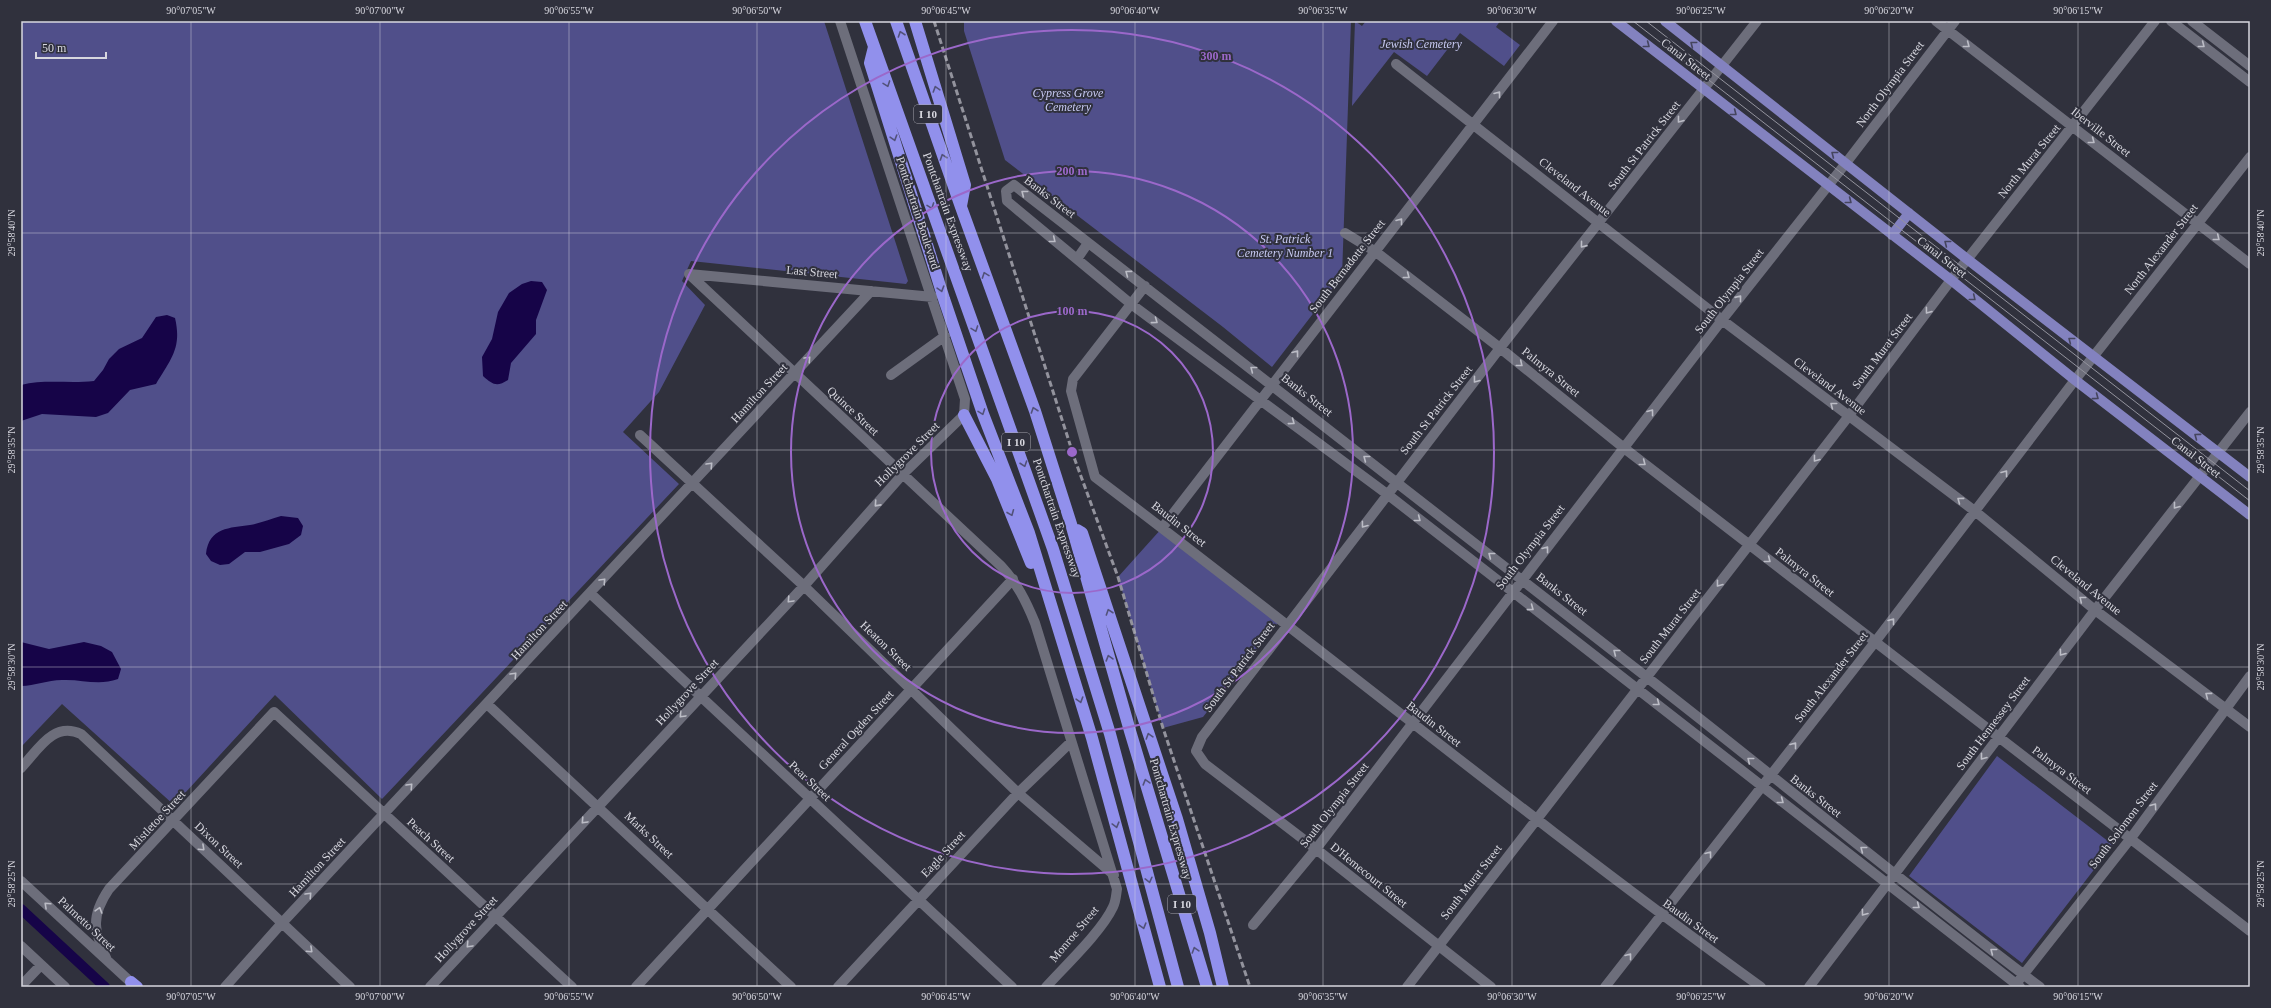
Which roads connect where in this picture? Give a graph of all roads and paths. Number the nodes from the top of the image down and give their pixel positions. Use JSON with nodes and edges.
{"nodes":[{"id":1,"x":840,"y":21,"type":"edge"},
{"id":2,"x":865,"y":21,"type":"edge"},
{"id":3,"x":896,"y":21,"type":"edge"},
{"id":4,"x":915,"y":21,"type":"edge"},
{"id":5,"x":1553,"y":21,"type":"edge"},
{"id":6,"x":1616,"y":21,"type":"edge"},
{"id":7,"x":1665,"y":21,"type":"edge"},
{"id":8,"x":1757,"y":21,"type":"edge"},
{"id":9,"x":1936,"y":21,"type":"edge"},
{"id":10,"x":1955,"y":21,"type":"edge"},
{"id":11,"x":2154,"y":21,"type":"edge"},
{"id":12,"x":2171,"y":21,"type":"edge"},
{"id":13,"x":2192,"y":21,"type":"edge"},
{"id":14,"x":1948,"y":30,"type":"junction"},
{"id":15,"x":874,"y":47,"type":"junction"},
{"id":16,"x":1396,"y":64,"type":"dead end"},
{"id":17,"x":1722,"y":66,"type":"junction"},
{"id":18,"x":2250,"y":66,"type":"edge"},
{"id":19,"x":2250,"y":82,"type":"edge"},
{"id":20,"x":1704,"y":89,"type":"junction"},
{"id":21,"x":1474,"y":125,"type":"junction"},
{"id":22,"x":2073,"y":127,"type":"junction"},
{"id":23,"x":2250,"y":157,"type":"edge"},
{"id":24,"x":1846,"y":163,"type":"junction"},
{"id":25,"x":1829,"y":186,"type":"junction"},
{"id":26,"x":960,"y":207,"type":"junction"},
{"id":27,"x":1909,"y":213,"type":"junction"},
{"id":28,"x":1600,"y":223,"type":"junction"},
{"id":29,"x":2198,"y":223,"type":"junction"},
{"id":30,"x":1345,"y":233,"type":"dead end"},
{"id":31,"x":1892,"y":234,"type":"junction"},
{"id":32,"x":1088,"y":243,"type":"junction"},
{"id":33,"x":1376,"y":252,"type":"junction"},
{"id":34,"x":1076,"y":259,"type":"junction"},
{"id":35,"x":1967,"y":259,"type":"junction"},
{"id":36,"x":2250,"y":264,"type":"edge"},
{"id":37,"x":689,"y":274,"type":"joint"},
{"id":38,"x":1951,"y":280,"type":"junction"},
{"id":39,"x":1145,"y":286,"type":"junction"},
{"id":40,"x":871,"y":291,"type":"junction"},
{"id":41,"x":932,"y":297,"type":"junction"},
{"id":42,"x":1131,"y":304,"type":"junction"},
{"id":43,"x":1722,"y":320,"type":"junction"},
{"id":44,"x":945,"y":336,"type":"junction"},
{"id":45,"x":1500,"y":348,"type":"junction"},
{"id":46,"x":2093,"y":357,"type":"junction"},
{"id":47,"x":795,"y":374,"type":"junction"},
{"id":48,"x":891,"y":375,"type":"dead end"},
{"id":49,"x":2075,"y":380,"type":"junction"},
{"id":50,"x":1272,"y":384,"type":"junction"},
{"id":51,"x":1260,"y":399,"type":"junction"},
{"id":52,"x":2250,"y":412,"type":"edge"},
{"id":53,"x":964,"y":415,"type":"junction"},
{"id":54,"x":1848,"y":417,"type":"junction"},
{"id":55,"x":640,"y":434,"type":"dead end"},
{"id":56,"x":1624,"y":448,"type":"junction"},
{"id":57,"x":2218,"y":452,"type":"junction"},
{"id":58,"x":903,"y":474,"type":"junction"},
{"id":59,"x":2200,"y":476,"type":"junction"},
{"id":60,"x":2250,"y":477,"type":"edge"},
{"id":61,"x":1397,"y":482,"type":"junction"},
{"id":62,"x":693,"y":484,"type":"junction"},
{"id":63,"x":1387,"y":494,"type":"junction"},
{"id":64,"x":1976,"y":512,"type":"junction"},
{"id":65,"x":2250,"y":515,"type":"edge"},
{"id":66,"x":1072,"y":527,"type":"junction"},
{"id":67,"x":1162,"y":528,"type":"junction"},
{"id":68,"x":1749,"y":545,"type":"junction"},
{"id":69,"x":1013,"y":579,"type":"junction"},
{"id":70,"x":1522,"y":579,"type":"junction"},
{"id":71,"x":804,"y":586,"type":"junction"},
{"id":72,"x":1511,"y":593,"type":"junction"},
{"id":73,"x":591,"y":594,"type":"junction"},
{"id":74,"x":2095,"y":610,"type":"junction"},
{"id":75,"x":1288,"y":626,"type":"junction"},
{"id":76,"x":1061,"y":636,"type":"junction"},
{"id":77,"x":1875,"y":642,"type":"junction"},
{"id":78,"x":2250,"y":676,"type":"edge"},
{"id":79,"x":1648,"y":677,"type":"junction"},
{"id":80,"x":1638,"y":688,"type":"junction"},
{"id":81,"x":913,"y":690,"type":"junction"},
{"id":82,"x":700,"y":696,"type":"junction"},
{"id":83,"x":487,"y":704,"type":"junction"},
{"id":84,"x":2225,"y":708,"type":"junction"},
{"id":85,"x":274,"y":712,"type":"joint"},
{"id":86,"x":1413,"y":724,"type":"junction"},
{"id":87,"x":2250,"y":727,"type":"edge"},
{"id":88,"x":1998,"y":738,"type":"junction"},
{"id":89,"x":1071,"y":742,"type":"junction"},
{"id":90,"x":1196,"y":751,"type":"joint"},
{"id":91,"x":21,"y":768,"type":"edge"},
{"id":92,"x":1770,"y":776,"type":"junction"},
{"id":93,"x":1762,"y":786,"type":"junction"},
{"id":94,"x":1018,"y":793,"type":"junction"},
{"id":95,"x":810,"y":798,"type":"junction"},
{"id":96,"x":599,"y":806,"type":"junction"},
{"id":97,"x":384,"y":815,"type":"junction"},
{"id":98,"x":1536,"y":820,"type":"junction"},
{"id":99,"x":174,"y":821,"type":"junction"},
{"id":100,"x":2131,"y":838,"type":"junction"},
{"id":101,"x":1316,"y":849,"type":"junction"},
{"id":102,"x":1894,"y":873,"type":"junction"},
{"id":103,"x":1114,"y":875,"type":"junction"},
{"id":104,"x":21,"y":881,"type":"edge"},
{"id":105,"x":1887,"y":882,"type":"junction"},
{"id":106,"x":1116,"y":895,"type":"joint"},
{"id":107,"x":919,"y":900,"type":"junction"},
{"id":108,"x":708,"y":909,"type":"junction"},
{"id":109,"x":1661,"y":915,"type":"junction"},
{"id":110,"x":495,"y":916,"type":"junction"},
{"id":111,"x":282,"y":923,"type":"junction"},
{"id":112,"x":1253,"y":926,"type":"dead end"},
{"id":113,"x":2250,"y":931,"type":"edge"},
{"id":114,"x":1210,"y":933,"type":"junction"},
{"id":115,"x":21,"y":946,"type":"edge"},
{"id":116,"x":1438,"y":946,"type":"junction"},
{"id":117,"x":107,"y":960,"type":"junction"},
{"id":118,"x":41,"y":965,"type":"junction"},
{"id":119,"x":2024,"y":975,"type":"junction"},
{"id":120,"x":135,"y":985,"type":"edge"},
{"id":121,"x":21,"y":986,"type":"edge"},
{"id":122,"x":2017,"y":986,"type":"edge"},
{"id":123,"x":59,"y":987,"type":"edge"},
{"id":124,"x":65,"y":987,"type":"edge"},
{"id":125,"x":225,"y":987,"type":"edge"},
{"id":126,"x":350,"y":987,"type":"edge"},
{"id":127,"x":430,"y":987,"type":"edge"},
{"id":128,"x":572,"y":987,"type":"edge"},
{"id":129,"x":636,"y":987,"type":"edge"},
{"id":130,"x":791,"y":987,"type":"edge"},
{"id":131,"x":838,"y":987,"type":"edge"},
{"id":132,"x":1012,"y":987,"type":"edge"},
{"id":133,"x":1046,"y":987,"type":"edge"},
{"id":134,"x":1160,"y":987,"type":"edge"},
{"id":135,"x":1178,"y":987,"type":"edge"},
{"id":136,"x":1207,"y":987,"type":"edge"},
{"id":137,"x":1223,"y":987,"type":"edge"},
{"id":138,"x":1229,"y":987,"type":"edge"},
{"id":139,"x":1407,"y":987,"type":"edge"},
{"id":140,"x":1491,"y":987,"type":"edge"},
{"id":141,"x":1605,"y":987,"type":"edge"},
{"id":142,"x":1760,"y":987,"type":"edge"},
{"id":143,"x":1809,"y":987,"type":"edge"},
{"id":144,"x":2040,"y":987,"type":"edge"}],
"edges":[{"from":1,"to":41,"type":"street","name":"Pontchartrain Boulevard"},
{"from":2,"to":15,"type":"highway","name":"Pontchartrain Expressway","number":"I 10"},
{"from":26,"to":3,"type":"highway","name":"Pontchartrain Expressway","number":"I 10","one_way":true},
{"from":26,"to":4,"type":"highway","one_way":true},
{"from":21,"to":5,"type":"street","name":"South Bernadotte Street","one_way":true},
{"from":6,"to":20,"type":"main road","name":"Canal Street","one_way":true},
{"from":17,"to":7,"type":"main road","name":"Canal Street","one_way":true},
{"from":8,"to":17,"type":"street","name":"South St Patrick Street"},
{"from":9,"to":14,"type":"street","name":"Iberville Street"},
{"from":10,"to":14,"type":"street","name":"North Olympia Street"},
{"from":11,"to":22,"type":"street","name":"North Murat Street"},
{"from":12,"to":19,"type":"street","one_way":true},
{"from":13,"to":18,"type":"street"},
{"from":14,"to":22,"type":"street","name":"Iberville Street","one_way":true},
{"from":14,"to":24,"type":"street","name":"North Olympia Street"},
{"from":15,"to":76,"type":"highway","one_way":true},
{"from":15,"to":135,"type":"highway","name":"Pontchartrain Expressway","number":"I 10","one_way":true},
{"from":16,"to":21,"type":"street","name":"Cleveland Avenue"},
{"from":17,"to":20,"type":"street","name":"South St Patrick Street"},
{"from":24,"to":17,"type":"main road","name":"Canal Street","one_way":true},
{"from":20,"to":25,"type":"main road","name":"Canal Street","one_way":true},
{"from":20,"to":28,"type":"street","name":"South St Patrick Street","one_way":true},
{"from":21,"to":28,"type":"street","name":"Cleveland Avenue"},
{"from":33,"to":21,"type":"street","name":"South Bernadotte Street","one_way":true},
{"from":22,"to":29,"type":"street","name":"Iberville Street","one_way":true},
{"from":22,"to":35,"type":"street","name":"North Murat Street"},
{"from":23,"to":29,"type":"street","name":"North Alexander Street"},
{"from":24,"to":25,"type":"street","name":"North Olympia Street"},
{"from":24,"to":27,"type":"main road","name":"Canal Street"},
{"from":25,"to":31,"type":"main road","name":"Canal Street","one_way":true},
{"from":43,"to":25,"type":"street","name":"South Olympia Street","one_way":true},
{"from":66,"to":26,"type":"highway","name":"Pontchartrain Expressway","number":"I 10","one_way":true},
{"from":27,"to":31,"type":"main road"},
{"from":35,"to":27,"type":"main road","name":"Canal Street","one_way":true},
{"from":28,"to":43,"type":"street","name":"Cleveland Avenue"},
{"from":28,"to":45,"type":"street","name":"South St Patrick Street","one_way":true},
{"from":29,"to":36,"type":"street","name":"Iberville Street","one_way":true},
{"from":29,"to":46,"type":"street","name":"North Alexander Street"},
{"from":30,"to":33,"type":"street","name":"Palmyra Street"},
{"from":31,"to":38,"type":"main road","name":"Canal Street"},
{"from":32,"to":34,"type":"street"},
{"from":32,"to":34,"type":"street","name":"Banks Street","one_way":true},
{"from":39,"to":32,"type":"street","name":"Banks Street","one_way":true},
{"from":33,"to":45,"type":"street","name":"Palmyra Street","one_way":true},
{"from":50,"to":33,"type":"street","name":"South Bernadotte Street","one_way":true},
{"from":34,"to":42,"type":"street","name":"Banks Street"},
{"from":35,"to":38,"type":"street","name":"North Murat Street"},
{"from":46,"to":35,"type":"main road","name":"Canal Street","one_way":true},
{"from":37,"to":40,"type":"street","name":"Last Street"},
{"from":37,"to":47,"type":"street","name":"Quince Street"},
{"from":38,"to":49,"type":"main road","name":"Canal Street","one_way":true},
{"from":38,"to":54,"type":"street","name":"South Murat Street","one_way":true},
{"from":39,"to":42,"type":"street"},
{"from":50,"to":39,"type":"street","name":"Banks Street","one_way":true},
{"from":40,"to":41,"type":"street","name":"Last Street"},
{"from":47,"to":40,"type":"street","name":"Hamilton Street","one_way":true},
{"from":41,"to":44,"type":"street","name":"Pontchartrain Boulevard"},
{"from":42,"to":51,"type":"street","name":"Banks Street","one_way":true},
{"from":42,"to":67,"type":"street","name":"Baudin Street"},
{"from":54,"to":43,"type":"street","name":"Cleveland Avenue","one_way":true},
{"from":56,"to":43,"type":"street","name":"South Olympia Street","one_way":true},
{"from":44,"to":48,"type":"street"},
{"from":44,"to":53,"type":"street","name":"Pontchartrain Boulevard"},
{"from":45,"to":56,"type":"street","name":"Palmyra Street","one_way":true},
{"from":45,"to":61,"type":"street","name":"South St Patrick Street","one_way":true},
{"from":46,"to":49,"type":"street","name":"North Alexander Street"},
{"from":57,"to":46,"type":"main road","name":"Canal Street","one_way":true},
{"from":47,"to":58,"type":"street","name":"Quince Street"},
{"from":62,"to":47,"type":"street","name":"Hamilton Street","one_way":true},
{"from":49,"to":59,"type":"main road","name":"Canal Street","one_way":true},
{"from":64,"to":49,"type":"street","name":"South Alexander Street","one_way":true},
{"from":50,"to":51,"type":"street","name":"South Bernadotte Street"},
{"from":61,"to":50,"type":"street","name":"Banks Street","one_way":true},
{"from":51,"to":63,"type":"street","name":"Banks Street","one_way":true},
{"from":51,"to":67,"type":"street","name":"South Bernadotte Street"},
{"from":52,"to":57,"type":"street","name":"South Hennessey Street"},
{"from":53,"to":58,"type":"street","name":"Hollygrove Street"},
{"from":53,"to":76,"type":"highway","one_way":true},
{"from":64,"to":54,"type":"street","name":"Cleveland Avenue","one_way":true},
{"from":54,"to":68,"type":"street","name":"South Murat Street","one_way":true},
{"from":55,"to":62,"type":"street","name":"Heaton Street"},
{"from":56,"to":68,"type":"street","name":"Palmyra Street","one_way":true},
{"from":70,"to":56,"type":"street","name":"South Olympia Street","one_way":true},
{"from":57,"to":59,"type":"street","name":"South Hennessey Street"},
{"from":57,"to":60,"type":"main road","name":"Canal Street"},
{"from":58,"to":69,"type":"street","name":"Quince Street"},
{"from":58,"to":71,"type":"street","name":"Hollygrove Street","one_way":true},
{"from":59,"to":65,"type":"main road","name":"Canal Street"},
{"from":59,"to":74,"type":"street","name":"South Hennessey Street","one_way":true},
{"from":61,"to":63,"type":"street","name":"South St Patrick Street"},
{"from":70,"to":61,"type":"street","name":"Banks Street","one_way":true},
{"from":62,"to":71,"type":"street","name":"Heaton Street"},
{"from":73,"to":62,"type":"street","name":"Hamilton Street","one_way":true},
{"from":63,"to":72,"type":"street","name":"Banks Street","one_way":true},
{"from":63,"to":75,"type":"street","name":"South St Patrick Street","one_way":true},
{"from":74,"to":64,"type":"street","name":"Cleveland Avenue","one_way":true},
{"from":77,"to":64,"type":"street","name":"South Alexander Street","one_way":true},
{"from":114,"to":66,"type":"highway","one_way":true},
{"from":136,"to":66,"type":"highway","name":"Pontchartrain Expressway","number":"I 10","one_way":true},
{"from":67,"to":75,"type":"street","name":"Baudin Street"},
{"from":68,"to":77,"type":"street","name":"Palmyra Street","one_way":true},
{"from":68,"to":79,"type":"street","name":"South Murat Street","one_way":true},
{"from":69,"to":81,"type":"street","name":"General Ogden Street"},
{"from":69,"to":89,"type":"street","name":"Quince Street"},
{"from":70,"to":72,"type":"street","name":"South Olympia Street"},
{"from":79,"to":70,"type":"street","name":"Banks Street","one_way":true},
{"from":71,"to":81,"type":"street","name":"Heaton Street"},
{"from":71,"to":82,"type":"street","name":"Hollygrove Street","one_way":true},
{"from":72,"to":80,"type":"street","name":"Banks Street","one_way":true},
{"from":72,"to":86,"type":"street","name":"South Olympia Street"},
{"from":73,"to":82,"type":"street","name":"Pear Street"},
{"from":83,"to":73,"type":"street","name":"Hamilton Street","one_way":true},
{"from":84,"to":74,"type":"street","name":"Cleveland Avenue","one_way":true},
{"from":74,"to":88,"type":"street","name":"South Hennessey Street","one_way":true},
{"from":75,"to":86,"type":"street","name":"Baudin Street"},
{"from":75,"to":90,"type":"street","name":"South St Patrick Street"},
{"from":76,"to":134,"type":"highway","one_way":true},
{"from":77,"to":88,"type":"street","name":"Palmyra Street"},
{"from":92,"to":77,"type":"street","name":"South Alexander Street","one_way":true},
{"from":78,"to":84,"type":"street","name":"South Solomon Street"},
{"from":79,"to":80,"type":"street","name":"South Murat Street"},
{"from":92,"to":79,"type":"street","name":"Banks Street","one_way":true},
{"from":80,"to":93,"type":"street","name":"Banks Street","one_way":true},
{"from":80,"to":98,"type":"street","name":"South Murat Street"},
{"from":81,"to":94,"type":"street","name":"Heaton Street"},
{"from":81,"to":95,"type":"street","name":"General Ogden Street"},
{"from":82,"to":95,"type":"street","name":"Pear Street"},
{"from":82,"to":96,"type":"street","name":"Hollygrove Street","one_way":true},
{"from":83,"to":96,"type":"street","name":"Marks Street"},
{"from":97,"to":83,"type":"street","name":"Hamilton Street","one_way":true},
{"from":84,"to":87,"type":"street","name":"Cleveland Avenue"},
{"from":100,"to":84,"type":"street","name":"South Solomon Street","one_way":true},
{"from":85,"to":97,"type":"street","name":"Peach Street"},
{"from":85,"to":99,"type":"street","name":"Mistletoe Street"},
{"from":86,"to":98,"type":"street","name":"Baudin Street"},
{"from":86,"to":101,"type":"street","name":"South Olympia Street"},
{"from":88,"to":100,"type":"street","name":"Palmyra Street"},
{"from":88,"to":102,"type":"street","name":"South Hennessey Street","one_way":true},
{"from":89,"to":94,"type":"street","name":"Eagle Street"},
{"from":89,"to":103,"type":"street","name":"Quince Street"},
{"from":90,"to":101,"type":"street","name":"D'Hemecourt Street"},
{"from":91,"to":99,"type":"street","name":"Dixon Street"},
{"from":92,"to":93,"type":"street","name":"South Alexander Street"},
{"from":102,"to":92,"type":"street","name":"Banks Street","one_way":true},
{"from":93,"to":105,"type":"street","name":"Banks Street","one_way":true},
{"from":109,"to":93,"type":"street","name":"South Alexander Street","one_way":true},
{"from":94,"to":103,"type":"street","name":"Heaton Street"},
{"from":94,"to":107,"type":"street","name":"Eagle Street"},
{"from":95,"to":107,"type":"street","name":"Pear Street"},
{"from":95,"to":108,"type":"street","name":"General Ogden Street"},
{"from":96,"to":108,"type":"street","name":"Marks Street"},
{"from":96,"to":110,"type":"street","name":"Hollygrove Street","one_way":true},
{"from":97,"to":110,"type":"street","name":"Peach Street"},
{"from":111,"to":97,"type":"street","name":"Hamilton Street","one_way":true},
{"from":98,"to":109,"type":"street","name":"Baudin Street"},
{"from":98,"to":116,"type":"street","name":"South Murat Street"},
{"from":99,"to":111,"type":"street","name":"Dixon Street","one_way":true},
{"from":117,"to":99,"type":"street","name":"Mistletoe Street","one_way":true},
{"from":100,"to":113,"type":"street","name":"Palmyra Street"},
{"from":100,"to":119,"type":"street","name":"South Solomon Street"},
{"from":101,"to":112,"type":"street","name":"South Olympia Street"},
{"from":101,"to":116,"type":"street","name":"D'Hemecourt Street"},
{"from":102,"to":105,"type":"street","name":"South Hennessey Street"},
{"from":119,"to":102,"type":"street","name":"Banks Street","one_way":true},
{"from":103,"to":106,"type":"street","name":"Quince Street"},
{"from":117,"to":104,"type":"street","name":"Palmetto Street","one_way":true},
{"from":105,"to":122,"type":"street","name":"Banks Street","one_way":true},
{"from":105,"to":143,"type":"street","name":"South Hennessey Street","one_way":true},
{"from":106,"to":133,"type":"street","name":"Monroe Street"},
{"from":107,"to":131,"type":"street","name":"Eagle Street"},
{"from":107,"to":132,"type":"street","name":"Pear Street"},
{"from":108,"to":129,"type":"street","name":"General Ogden Street"},
{"from":108,"to":130,"type":"street","name":"Marks Street"},
{"from":141,"to":109,"type":"street","name":"South Alexander Street","one_way":true},
{"from":109,"to":142,"type":"street","name":"Baudin Street"},
{"from":110,"to":127,"type":"street","name":"Hollygrove Street","one_way":true},
{"from":110,"to":128,"type":"street","name":"Peach Street"},
{"from":111,"to":125,"type":"street","name":"Hamilton Street"},
{"from":111,"to":126,"type":"street","name":"Dixon Street","one_way":true},
{"from":114,"to":137,"type":"highway"},
{"from":114,"to":138,"type":"highway"},
{"from":115,"to":118,"type":"street"},
{"from":116,"to":139,"type":"street","name":"South Murat Street"},
{"from":116,"to":140,"type":"street","name":"D'Hemecourt Street"},
{"from":117,"to":120,"type":"street","name":"Palmetto Street"},
{"from":118,"to":121,"type":"street"},
{"from":118,"to":123,"type":"street"},
{"from":118,"to":124,"type":"street"},
{"from":119,"to":122,"type":"street","name":"South Solomon Street"},
{"from":119,"to":144,"type":"street","name":"Banks Street"}]}
